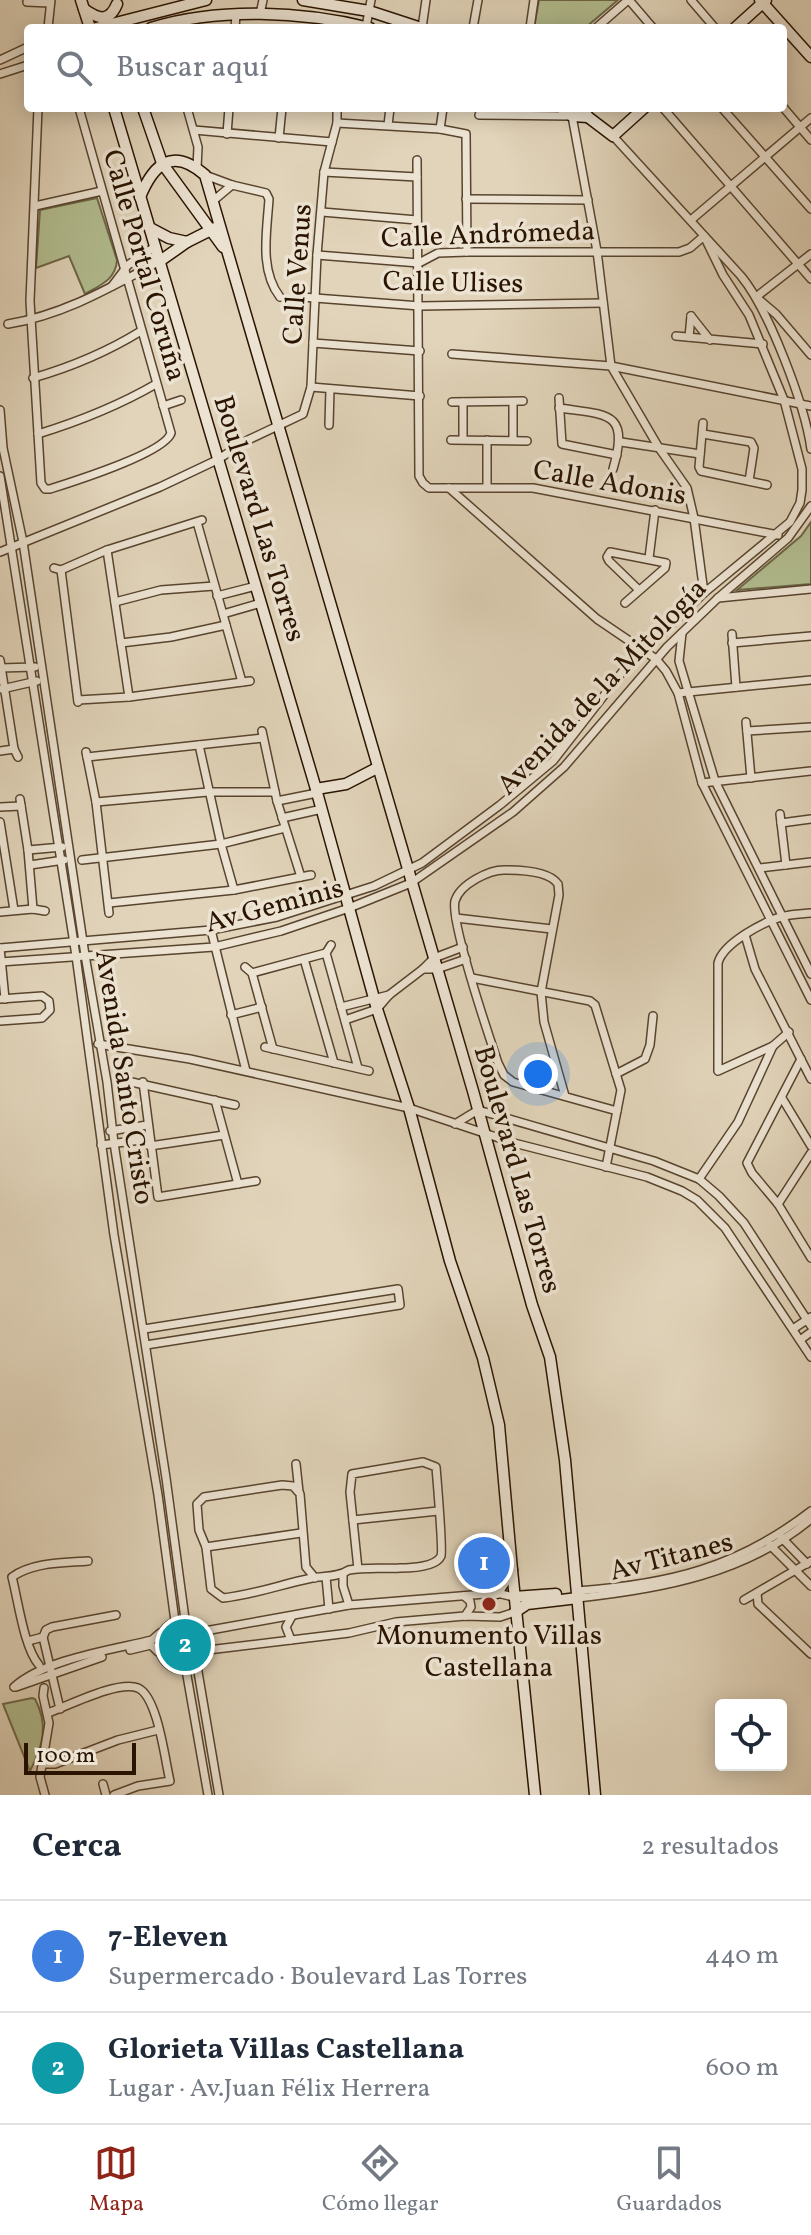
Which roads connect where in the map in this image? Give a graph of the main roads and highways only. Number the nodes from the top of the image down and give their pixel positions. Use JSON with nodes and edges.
{"nodes":[{"id":1,"x":206,"y":0,"type":"edge"},
{"id":2,"x":303,"y":0,"type":"edge"},
{"id":3,"x":316,"y":0,"type":"edge"},
{"id":4,"x":763,"y":1,"type":"edge"},
{"id":5,"x":117,"y":2,"type":"edge"},
{"id":6,"x":82,"y":4,"type":"edge"},
{"id":7,"x":370,"y":6,"type":"edge"},
{"id":8,"x":290,"y":22,"type":"edge"},
{"id":9,"x":89,"y":24,"type":"edge"},
{"id":10,"x":122,"y":24,"type":"edge"},
{"id":11,"x":169,"y":24,"type":"edge"},
{"id":12,"x":324,"y":24,"type":"edge"},
{"id":13,"x":412,"y":24,"type":"edge"},
{"id":14,"x":739,"y":24,"type":"edge"},
{"id":15,"x":783,"y":24,"type":"edge"},
{"id":16,"x":787,"y":29,"type":"edge"},
{"id":17,"x":811,"y":57,"type":"edge"},
{"id":18,"x":115,"y":112,"type":"edge"},
{"id":19,"x":144,"y":112,"type":"edge"},
{"id":20,"x":580,"y":112,"type":"edge"},
{"id":21,"x":640,"y":112,"type":"edge"},
{"id":22,"x":162,"y":163,"type":"junction"},
{"id":23,"x":140,"y":197,"type":"junction"},
{"id":24,"x":150,"y":228,"type":"junction"},
{"id":25,"x":216,"y":228,"type":"junction"},
{"id":26,"x":187,"y":242,"type":"junction"},
{"id":27,"x":160,"y":261,"type":"junction"},
{"id":28,"x":377,"y":768,"type":"junction"},
{"id":29,"x":316,"y":791,"type":"junction"},
{"id":30,"x":512,"y":1570,"type":"junction"},
{"id":31,"x":497,"y":1593,"type":"road end"},
{"id":32,"x":578,"y":1594,"type":"junction"},
{"id":33,"x":514,"y":1597,"type":"junction"},
{"id":34,"x":515,"y":1612,"type":"junction"},
{"id":35,"x":535,"y":1795,"type":"edge"},
{"id":36,"x":595,"y":1795,"type":"edge"}],
"edges":[{"from":1,"to":10,"type":"main road"},
{"from":2,"to":3,"type":"main road"},
{"from":3,"to":7,"type":"main road"},
{"from":4,"to":14,"type":"main road"},
{"from":4,"to":15,"type":"main road"},
{"from":5,"to":6,"type":"main road"},
{"from":5,"to":10,"type":"main road"},
{"from":6,"to":9,"type":"main road"},
{"from":7,"to":13,"type":"main road"},
{"from":8,"to":11,"type":"main road"},
{"from":8,"to":12,"type":"main road"},
{"from":16,"to":17,"type":"main road"},
{"from":18,"to":23,"type":"main road","name":"Boulevard Las Torres"},
{"from":19,"to":22,"type":"main road","name":"Boulevard Las Torres"},
{"from":20,"to":21,"type":"main road","name":"Avenida de la Mitología"},
{"from":22,"to":23,"type":"main road"},
{"from":22,"to":25,"type":"main road","name":"Boulevard Las Torres"},
{"from":22,"to":25,"type":"main road","name":"Boulevard Las Torres"},
{"from":23,"to":24,"type":"main road","name":"Boulevard Las Torres"},
{"from":24,"to":26,"type":"main road"},
{"from":24,"to":27,"type":"main road","name":"Boulevard Las Torres"},
{"from":25,"to":26,"type":"main road"},
{"from":25,"to":28,"type":"main road","name":"Boulevard Las Torres"},
{"from":26,"to":27,"type":"main road"},
{"from":27,"to":29,"type":"main road","name":"Boulevard Las Torres"},
{"from":28,"to":29,"type":"main road"},
{"from":28,"to":32,"type":"main road","name":"Boulevard Las Torres"},
{"from":29,"to":30,"type":"main road","name":"Boulevard Las Torres"},
{"from":30,"to":31,"type":"main road"},
{"from":30,"to":33,"type":"main road","name":"Boulevard Las Torres"},
{"from":32,"to":33,"type":"main road"},
{"from":32,"to":34,"type":"main road"},
{"from":32,"to":36,"type":"main road","name":"Boulevard Las Torres"},
{"from":33,"to":34,"type":"main road","name":"Boulevard Las Torres"},
{"from":34,"to":35,"type":"main road","name":"Boulevard Las Torres"}]}
